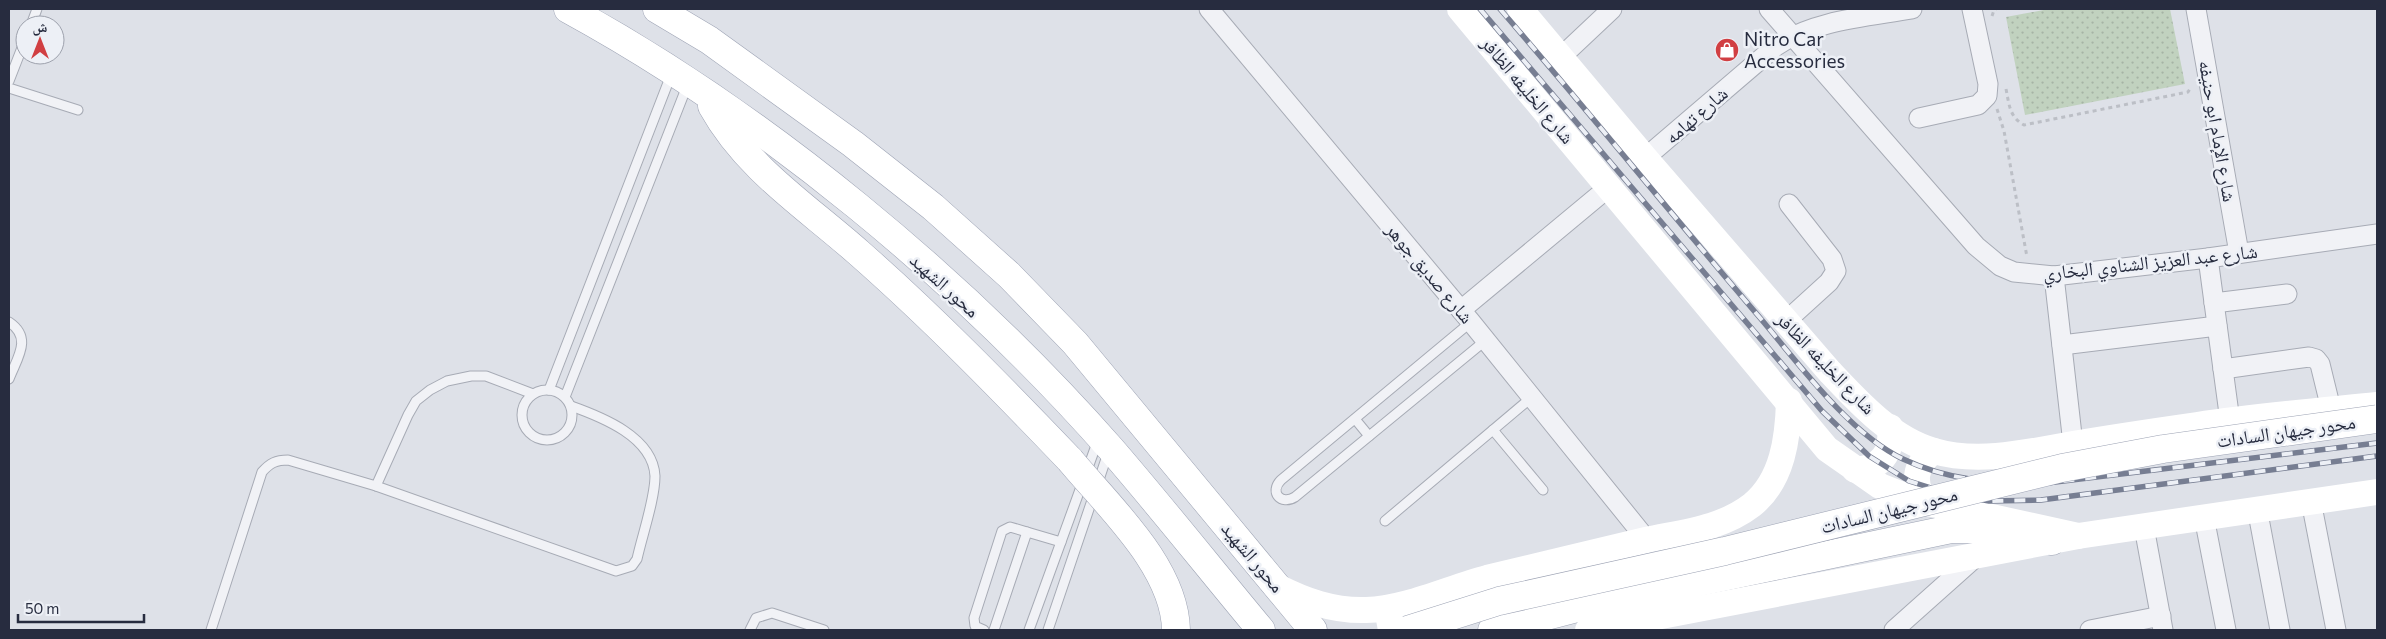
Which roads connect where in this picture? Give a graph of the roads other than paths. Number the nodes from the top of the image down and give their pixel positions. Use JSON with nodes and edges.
{"nodes":[{"id":1,"x":568,"y":9,"type":"edge"},
{"id":2,"x":657,"y":9,"type":"edge"},
{"id":3,"x":1460,"y":9,"type":"edge"},
{"id":4,"x":1520,"y":9,"type":"edge"},
{"id":5,"x":1612,"y":9,"type":"edge"},
{"id":6,"x":1769,"y":9,"type":"edge"},
{"id":7,"x":1912,"y":9,"type":"edge"},
{"id":8,"x":1972,"y":9,"type":"edge"},
{"id":9,"x":2196,"y":9,"type":"edge"},
{"id":10,"x":1218,"y":12,"type":"edge"},
{"id":11,"x":1792,"y":36,"type":"junction"},
{"id":12,"x":1561,"y":57,"type":"junction"},
{"id":13,"x":15,"y":65,"type":"edge"},
{"id":14,"x":9,"y":81,"type":"edge"},
{"id":15,"x":689,"y":84,"type":"junction"},
{"id":16,"x":9,"y":88,"type":"edge"},
{"id":17,"x":78,"y":110,"type":"dead end"},
{"id":18,"x":1919,"y":118,"type":"dead end"},
{"id":19,"x":1645,"y":158,"type":"junction"},
{"id":20,"x":1609,"y":187,"type":"junction"},
{"id":21,"x":1789,"y":204,"type":"dead end"},
{"id":22,"x":2377,"y":234,"type":"edge"},
{"id":23,"x":2239,"y":253,"type":"junction"},
{"id":24,"x":2208,"y":258,"type":"junction"},
{"id":25,"x":2054,"y":276,"type":"junction"},
{"id":26,"x":2287,"y":294,"type":"dead end"},
{"id":27,"x":2214,"y":303,"type":"junction"},
{"id":28,"x":1466,"y":316,"type":"junction"},
{"id":29,"x":9,"y":322,"type":"edge"},
{"id":30,"x":1785,"y":322,"type":"junction"},
{"id":31,"x":2217,"y":326,"type":"junction"},
{"id":32,"x":1486,"y":340,"type":"junction"},
{"id":33,"x":2062,"y":345,"type":"junction"},
{"id":34,"x":2223,"y":369,"type":"junction"},
{"id":35,"x":9,"y":379,"type":"edge"},
{"id":36,"x":549,"y":390,"type":"junction"},
{"id":37,"x":533,"y":394,"type":"junction"},
{"id":38,"x":1532,"y":396,"type":"junction"},
{"id":39,"x":565,"y":397,"type":"junction"},
{"id":40,"x":1789,"y":401,"type":"junction"},
{"id":41,"x":2377,"y":405,"type":"edge"},
{"id":42,"x":571,"y":406,"type":"junction"},
{"id":43,"x":2331,"y":409,"type":"junction"},
{"id":44,"x":1355,"y":419,"type":"junction"},
{"id":45,"x":2377,"y":419,"type":"edge"},
{"id":46,"x":2230,"y":421,"type":"junction"},
{"id":47,"x":1890,"y":427,"type":"junction"},
{"id":48,"x":1493,"y":430,"type":"junction"},
{"id":49,"x":1369,"y":436,"type":"junction"},
{"id":50,"x":1104,"y":443,"type":"junction"},
{"id":51,"x":2073,"y":444,"type":"junction"},
{"id":52,"x":1934,"y":452,"type":"junction"},
{"id":53,"x":1855,"y":470,"type":"junction"},
{"id":54,"x":376,"y":486,"type":"junction"},
{"id":55,"x":1543,"y":490,"type":"dead end"},
{"id":56,"x":2377,"y":492,"type":"edge"},
{"id":57,"x":2310,"y":501,"type":"junction"},
{"id":58,"x":1928,"y":503,"type":"junction"},
{"id":59,"x":2257,"y":508,"type":"junction"},
{"id":60,"x":2204,"y":517,"type":"junction"},
{"id":61,"x":1385,"y":521,"type":"dead end"},
{"id":62,"x":2144,"y":527,"type":"junction"},
{"id":63,"x":1027,"y":532,"type":"junction"},
{"id":64,"x":2065,"y":539,"type":"junction"},
{"id":65,"x":1647,"y":540,"type":"junction"},
{"id":66,"x":1061,"y":542,"type":"junction"},
{"id":67,"x":1978,"y":555,"type":"junction"},
{"id":68,"x":1276,"y":586,"type":"junction"},
{"id":69,"x":1389,"y":619,"type":"edge"},
{"id":70,"x":2162,"y":623,"type":"edge"},
{"id":71,"x":1653,"y":624,"type":"edge"},
{"id":72,"x":211,"y":630,"type":"edge"},
{"id":73,"x":750,"y":630,"type":"edge"},
{"id":74,"x":824,"y":630,"type":"edge"},
{"id":75,"x":984,"y":630,"type":"edge"},
{"id":76,"x":994,"y":630,"type":"edge"},
{"id":77,"x":1029,"y":630,"type":"edge"},
{"id":78,"x":1048,"y":630,"type":"edge"},
{"id":79,"x":1176,"y":630,"type":"edge"},
{"id":80,"x":1261,"y":630,"type":"edge"},
{"id":81,"x":1313,"y":630,"type":"edge"},
{"id":82,"x":1407,"y":630,"type":"edge"},
{"id":83,"x":1492,"y":630,"type":"edge"},
{"id":84,"x":1588,"y":630,"type":"edge"},
{"id":85,"x":1895,"y":630,"type":"edge"},
{"id":86,"x":2090,"y":630,"type":"edge"},
{"id":87,"x":2226,"y":630,"type":"edge"},
{"id":88,"x":2280,"y":630,"type":"edge"},
{"id":89,"x":2336,"y":630,"type":"edge"}],
"edges":[{"from":1,"to":15,"type":"main road","name":"محور الشهيد"},
{"from":2,"to":68,"type":"main road","name":"محور الشهيد"},
{"from":3,"to":20,"type":"street","name":"شارع الخليفه الظافر"},
{"from":4,"to":12,"type":"street","name":"شارع الخليفه الظافر"},
{"from":5,"to":12,"type":"street"},
{"from":6,"to":11,"type":"street","name":"شارع عبد العزيز الشناوي البخاري"},
{"from":7,"to":11,"type":"street","name":"شارع تهامه"},
{"from":8,"to":18,"type":"street"},
{"from":9,"to":23,"type":"street","name":"شارع الإمام ابو حنيفه"},
{"from":10,"to":28,"type":"street","name":"شارع صديق جوهر"},
{"from":11,"to":19,"type":"street","name":"شارع تهامه"},
{"from":11,"to":25,"type":"street","name":"شارع عبد العزيز الشناوي البخاري"},
{"from":12,"to":19,"type":"street","name":"شارع الخليفه الظافر"},
{"from":13,"to":14,"type":"lane"},
{"from":15,"to":36,"type":"lane"},
{"from":15,"to":39,"type":"lane"},
{"from":15,"to":50,"type":"main road","name":"محور الشهيد"},
{"from":15,"to":79,"type":"main road","bridge":true},
{"from":16,"to":17,"type":"lane"},
{"from":19,"to":30,"type":"street","name":"شارع الخليفه الظافر"},
{"from":20,"to":28,"type":"street"},
{"from":20,"to":40,"type":"street","name":"شارع الخليفه الظافر"},
{"from":21,"to":30,"type":"street"},
{"from":22,"to":23,"type":"street","name":"شارع عبد العزيز الشناوي البخاري"},
{"from":23,"to":24,"type":"street","name":"شارع عبد العزيز الشناوي البخاري"},
{"from":24,"to":25,"type":"street","name":"شارع عبد العزيز الشناوي البخاري"},
{"from":24,"to":27,"type":"street"},
{"from":25,"to":33,"type":"street"},
{"from":26,"to":27,"type":"street"},
{"from":27,"to":31,"type":"street"},
{"from":28,"to":32,"type":"street","name":"شارع صديق جوهر"},
{"from":28,"to":44,"type":"lane"},
{"from":29,"to":35,"type":"lane"},
{"from":30,"to":47,"type":"street","name":"شارع الخليفه الظافر"},
{"from":31,"to":33,"type":"street"},
{"from":31,"to":34,"type":"street"},
{"from":32,"to":38,"type":"street","name":"شارع صديق جوهر"},
{"from":32,"to":49,"type":"lane"},
{"from":33,"to":51,"type":"street"},
{"from":34,"to":43,"type":"street"},
{"from":34,"to":46,"type":"street"},
{"from":36,"to":37,"type":"lane"},
{"from":36,"to":39,"type":"lane"},
{"from":37,"to":42,"type":"lane"},
{"from":37,"to":54,"type":"lane"},
{"from":38,"to":48,"type":"lane"},
{"from":38,"to":65,"type":"street","name":"شارع صديق جوهر"},
{"from":39,"to":42,"type":"lane"},
{"from":40,"to":53,"type":"street","name":"شارع الخليفه الظافر"},
{"from":40,"to":65,"type":"street"},
{"from":41,"to":43,"type":"street","name":"شارع الخليفه الظافر"},
{"from":42,"to":54,"type":"lane"},
{"from":43,"to":46,"type":"street","name":"شارع الخليفه الظافر"},
{"from":44,"to":49,"type":"lane"},
{"from":44,"to":49,"type":"lane"},
{"from":45,"to":82,"type":"main road","name":"محور جيهان السادات","bridge":true},
{"from":46,"to":51,"type":"street","name":"شارع الخليفه الظافر"},
{"from":47,"to":52,"type":"street","name":"شارع الخليفه الظافر"},
{"from":47,"to":53,"type":"street"},
{"from":48,"to":55,"type":"lane"},
{"from":48,"to":61,"type":"lane"},
{"from":50,"to":66,"type":"lane"},
{"from":50,"to":78,"type":"lane"},
{"from":50,"to":80,"type":"main road","name":"محور الشهيد"},
{"from":51,"to":52,"type":"street","name":"شارع الخليفه الظافر"},
{"from":52,"to":58,"type":"street"},
{"from":53,"to":58,"type":"street","name":"شارع الخليفه الظافر"},
{"from":54,"to":72,"type":"lane"},
{"from":56,"to":57,"type":"street"},
{"from":57,"to":59,"type":"street"},
{"from":57,"to":89,"type":"street"},
{"from":58,"to":64,"type":"street","name":"شارع الخليفه الظافر"},
{"from":59,"to":60,"type":"street"},
{"from":59,"to":88,"type":"street"},
{"from":60,"to":62,"type":"street"},
{"from":60,"to":87,"type":"street"},
{"from":62,"to":64,"type":"street"},
{"from":62,"to":70,"type":"street"},
{"from":63,"to":66,"type":"lane"},
{"from":63,"to":75,"type":"lane"},
{"from":63,"to":76,"type":"lane"},
{"from":64,"to":67,"type":"street"},
{"from":64,"to":83,"type":"main road","name":"محور جيهان السادات"},
{"from":65,"to":69,"type":"street"},
{"from":66,"to":77,"type":"lane"},
{"from":67,"to":71,"type":"street"},
{"from":67,"to":85,"type":"street"},
{"from":68,"to":69,"type":"street"},
{"from":68,"to":81,"type":"main road","name":"محور الشهيد"},
{"from":70,"to":86,"type":"street"},
{"from":71,"to":84,"type":"street"},
{"from":73,"to":74,"type":"lane"}]}
